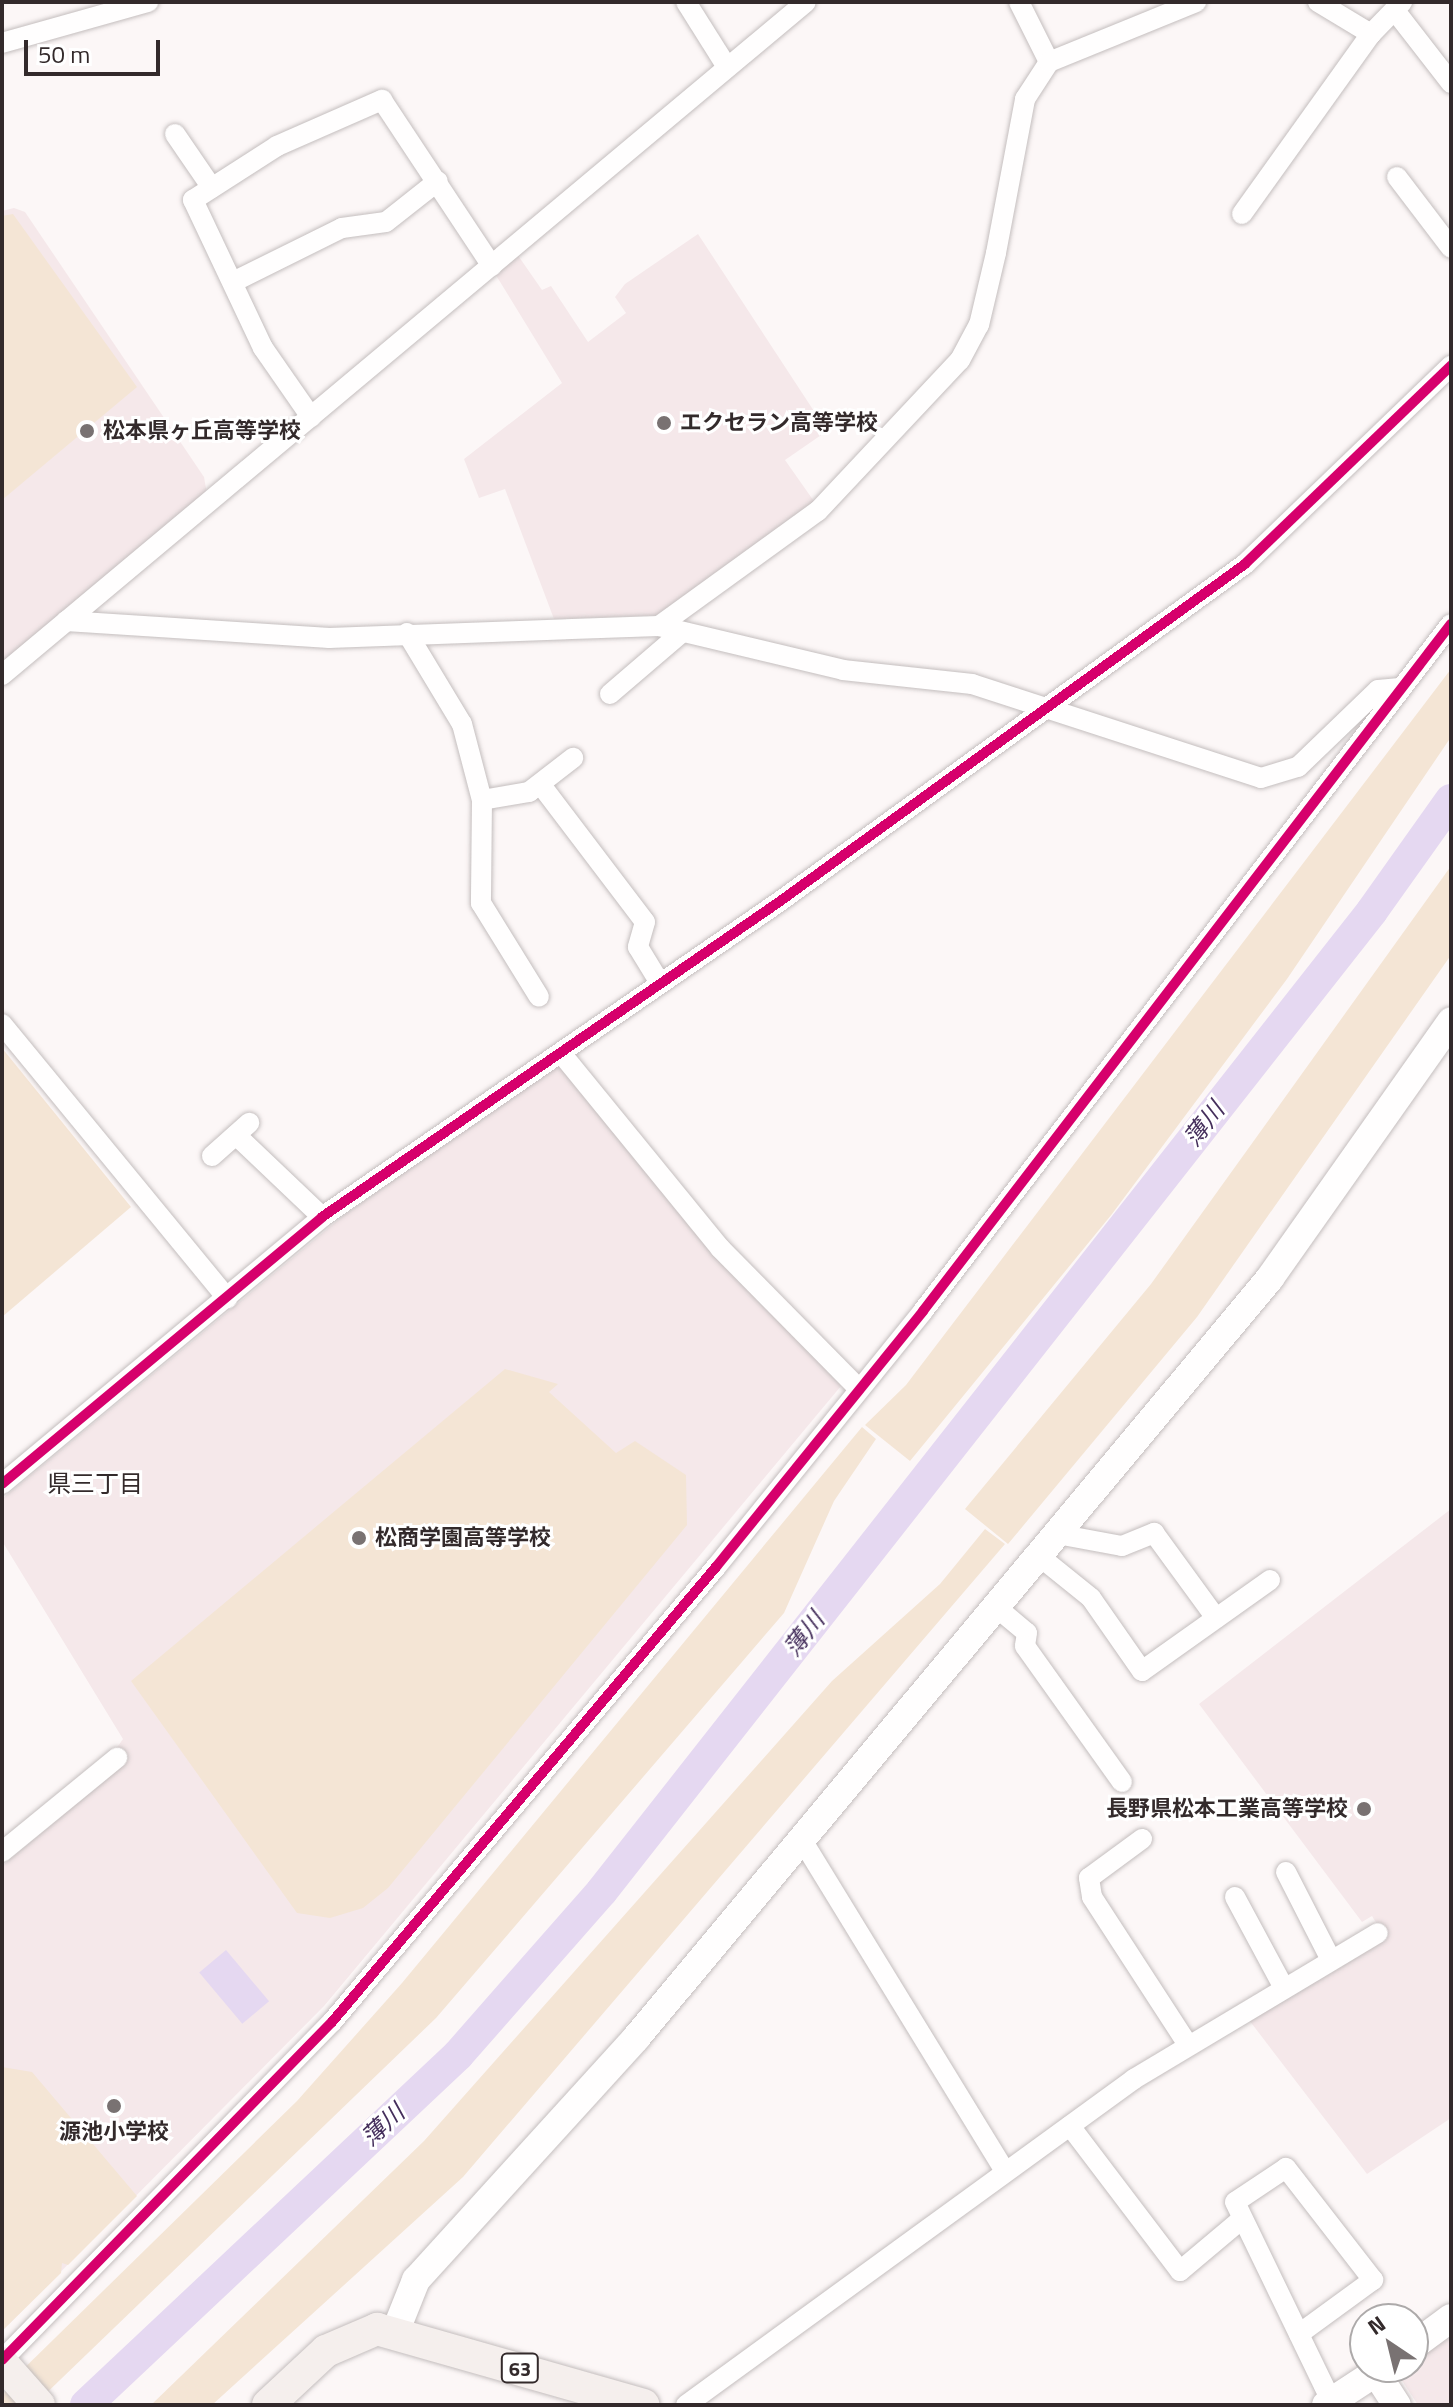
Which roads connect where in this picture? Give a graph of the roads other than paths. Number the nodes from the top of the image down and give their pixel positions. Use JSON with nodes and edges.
{"nodes":[{"id":1,"x":148,"y":2,"type":"edge"},
{"id":2,"x":686,"y":2,"type":"edge"},
{"id":3,"x":806,"y":2,"type":"edge"},
{"id":4,"x":1019,"y":2,"type":"edge"},
{"id":5,"x":1196,"y":2,"type":"edge"},
{"id":6,"x":1318,"y":2,"type":"edge"},
{"id":7,"x":1399,"y":7,"type":"edge"},
{"id":8,"x":1371,"y":34,"type":"junction"},
{"id":9,"x":2,"y":43,"type":"edge"},
{"id":10,"x":1049,"y":62,"type":"junction"},
{"id":11,"x":727,"y":67,"type":"junction"},
{"id":12,"x":1451,"y":83,"type":"edge"},
{"id":13,"x":175,"y":134,"type":"dead end"},
{"id":14,"x":1397,"y":177,"type":"dead end"},
{"id":15,"x":438,"y":181,"type":"junction"},
{"id":16,"x":212,"y":188,"type":"junction"},
{"id":17,"x":1242,"y":214,"type":"dead end"},
{"id":18,"x":1451,"y":248,"type":"edge"},
{"id":19,"x":492,"y":266,"type":"junction"},
{"id":20,"x":235,"y":281,"type":"junction"},
{"id":21,"x":1451,"y":366,"type":"edge"},
{"id":22,"x":311,"y":417,"type":"junction"},
{"id":23,"x":66,"y":621,"type":"junction"},
{"id":24,"x":1451,"y":624,"type":"edge"},
{"id":25,"x":659,"y":626,"type":"junction"},
{"id":26,"x":407,"y":633,"type":"junction"},
{"id":27,"x":680,"y":634,"type":"junction"},
{"id":28,"x":2,"y":675,"type":"edge"},
{"id":29,"x":1400,"y":688,"type":"junction"},
{"id":30,"x":610,"y":694,"type":"dead end"},
{"id":31,"x":1053,"y":707,"type":"junction"},
{"id":32,"x":573,"y":758,"type":"dead end"},
{"id":33,"x":541,"y":785,"type":"junction"},
{"id":34,"x":482,"y":800,"type":"junction"},
{"id":35,"x":660,"y":983,"type":"junction"},
{"id":36,"x":539,"y":997,"type":"dead end"},
{"id":37,"x":1451,"y":1021,"type":"edge"},
{"id":38,"x":2,"y":1024,"type":"edge"},
{"id":39,"x":561,"y":1053,"type":"junction"},
{"id":40,"x":212,"y":1156,"type":"dead end"},
{"id":41,"x":322,"y":1217,"type":"junction"},
{"id":42,"x":227,"y":1298,"type":"junction"},
{"id":43,"x":858,"y":1388,"type":"junction"},
{"id":44,"x":2,"y":1484,"type":"edge"},
{"id":45,"x":1057,"y":1534,"type":"junction"},
{"id":46,"x":1039,"y":1556,"type":"junction"},
{"id":47,"x":1270,"y":1580,"type":"dead end"},
{"id":48,"x":996,"y":1607,"type":"junction"},
{"id":49,"x":1216,"y":1618,"type":"junction"},
{"id":50,"x":117,"y":1758,"type":"dead end"},
{"id":51,"x":1122,"y":1782,"type":"dead end"},
{"id":52,"x":1142,"y":1839,"type":"dead end"},
{"id":53,"x":802,"y":1840,"type":"junction"},
{"id":54,"x":2,"y":1852,"type":"edge"},
{"id":55,"x":1286,"y":1872,"type":"dead end"},
{"id":56,"x":1235,"y":1897,"type":"dead end"},
{"id":57,"x":1378,"y":1933,"type":"dead end"},
{"id":58,"x":1331,"y":1960,"type":"junction"},
{"id":59,"x":1284,"y":1988,"type":"junction"},
{"id":60,"x":1188,"y":2045,"type":"junction"},
{"id":61,"x":1070,"y":2126,"type":"junction"},
{"id":62,"x":1005,"y":2171,"type":"junction"},
{"id":63,"x":1242,"y":2219,"type":"junction"},
{"id":64,"x":1451,"y":2318,"type":"edge"},
{"id":65,"x":396,"y":2330,"type":"junction"},
{"id":66,"x":1299,"y":2334,"type":"junction"},
{"id":67,"x":1429,"y":2334,"type":"edge"},
{"id":68,"x":5,"y":2365,"type":"edge"},
{"id":69,"x":1360,"y":2383,"type":"edge"},
{"id":70,"x":1386,"y":2383,"type":"edge"},
{"id":71,"x":1329,"y":2403,"type":"edge"},
{"id":72,"x":39,"y":2405,"type":"edge"},
{"id":73,"x":268,"y":2405,"type":"edge"},
{"id":74,"x":643,"y":2405,"type":"edge"},
{"id":75,"x":686,"y":2405,"type":"edge"},
{"id":76,"x":1397,"y":2405,"type":"edge"}],
"edges":[{"from":1,"to":9,"type":"street"},
{"from":2,"to":11,"type":"street"},
{"from":3,"to":11,"type":"street"},
{"from":4,"to":10,"type":"street"},
{"from":5,"to":10,"type":"street"},
{"from":6,"to":8,"type":"street"},
{"from":7,"to":8,"type":"street"},
{"from":7,"to":12,"type":"street"},
{"from":8,"to":17,"type":"street"},
{"from":10,"to":25,"type":"street"},
{"from":11,"to":19,"type":"street"},
{"from":13,"to":16,"type":"street"},
{"from":14,"to":18,"type":"street"},
{"from":15,"to":16,"type":"street"},
{"from":15,"to":19,"type":"street"},
{"from":15,"to":20,"type":"street"},
{"from":16,"to":20,"type":"street"},
{"from":19,"to":22,"type":"street"},
{"from":20,"to":22,"type":"street"},
{"from":21,"to":31,"type":"street"},
{"from":22,"to":23,"type":"street"},
{"from":23,"to":26,"type":"street"},
{"from":23,"to":28,"type":"street"},
{"from":24,"to":29,"type":"street"},
{"from":25,"to":26,"type":"street"},
{"from":25,"to":27,"type":"street"},
{"from":26,"to":34,"type":"street"},
{"from":27,"to":30,"type":"street"},
{"from":27,"to":31,"type":"street"},
{"from":29,"to":31,"type":"street"},
{"from":29,"to":43,"type":"street"},
{"from":31,"to":35,"type":"street"},
{"from":32,"to":33,"type":"street"},
{"from":33,"to":34,"type":"street"},
{"from":33,"to":35,"type":"street"},
{"from":34,"to":36,"type":"street"},
{"from":35,"to":39,"type":"street"},
{"from":37,"to":45,"type":"street"},
{"from":38,"to":42,"type":"street"},
{"from":39,"to":41,"type":"street"},
{"from":39,"to":43,"type":"street"},
{"from":40,"to":41,"type":"street"},
{"from":41,"to":42,"type":"street"},
{"from":42,"to":44,"type":"street"},
{"from":43,"to":68,"type":"street"},
{"from":45,"to":46,"type":"street"},
{"from":45,"to":49,"type":"street"},
{"from":46,"to":48,"type":"street"},
{"from":46,"to":49,"type":"street"},
{"from":47,"to":49,"type":"street"},
{"from":48,"to":51,"type":"street"},
{"from":48,"to":53,"type":"street"},
{"from":50,"to":54,"type":"street"},
{"from":52,"to":60,"type":"street"},
{"from":53,"to":62,"type":"street"},
{"from":53,"to":65,"type":"street"},
{"from":55,"to":58,"type":"street"},
{"from":56,"to":59,"type":"street"},
{"from":57,"to":58,"type":"street"},
{"from":58,"to":59,"type":"street"},
{"from":59,"to":60,"type":"street"},
{"from":60,"to":61,"type":"street"},
{"from":61,"to":62,"type":"street"},
{"from":61,"to":63,"type":"street"},
{"from":62,"to":75,"type":"street"},
{"from":63,"to":66,"type":"street"},
{"from":63,"to":66,"type":"street"},
{"from":64,"to":67,"type":"street"},
{"from":65,"to":73,"type":"main road","number":"63"},
{"from":65,"to":74,"type":"main road","number":"63"},
{"from":66,"to":71,"type":"street"},
{"from":68,"to":72,"type":"main road"},
{"from":69,"to":71,"type":"street"},
{"from":70,"to":76,"type":"street"}]}
